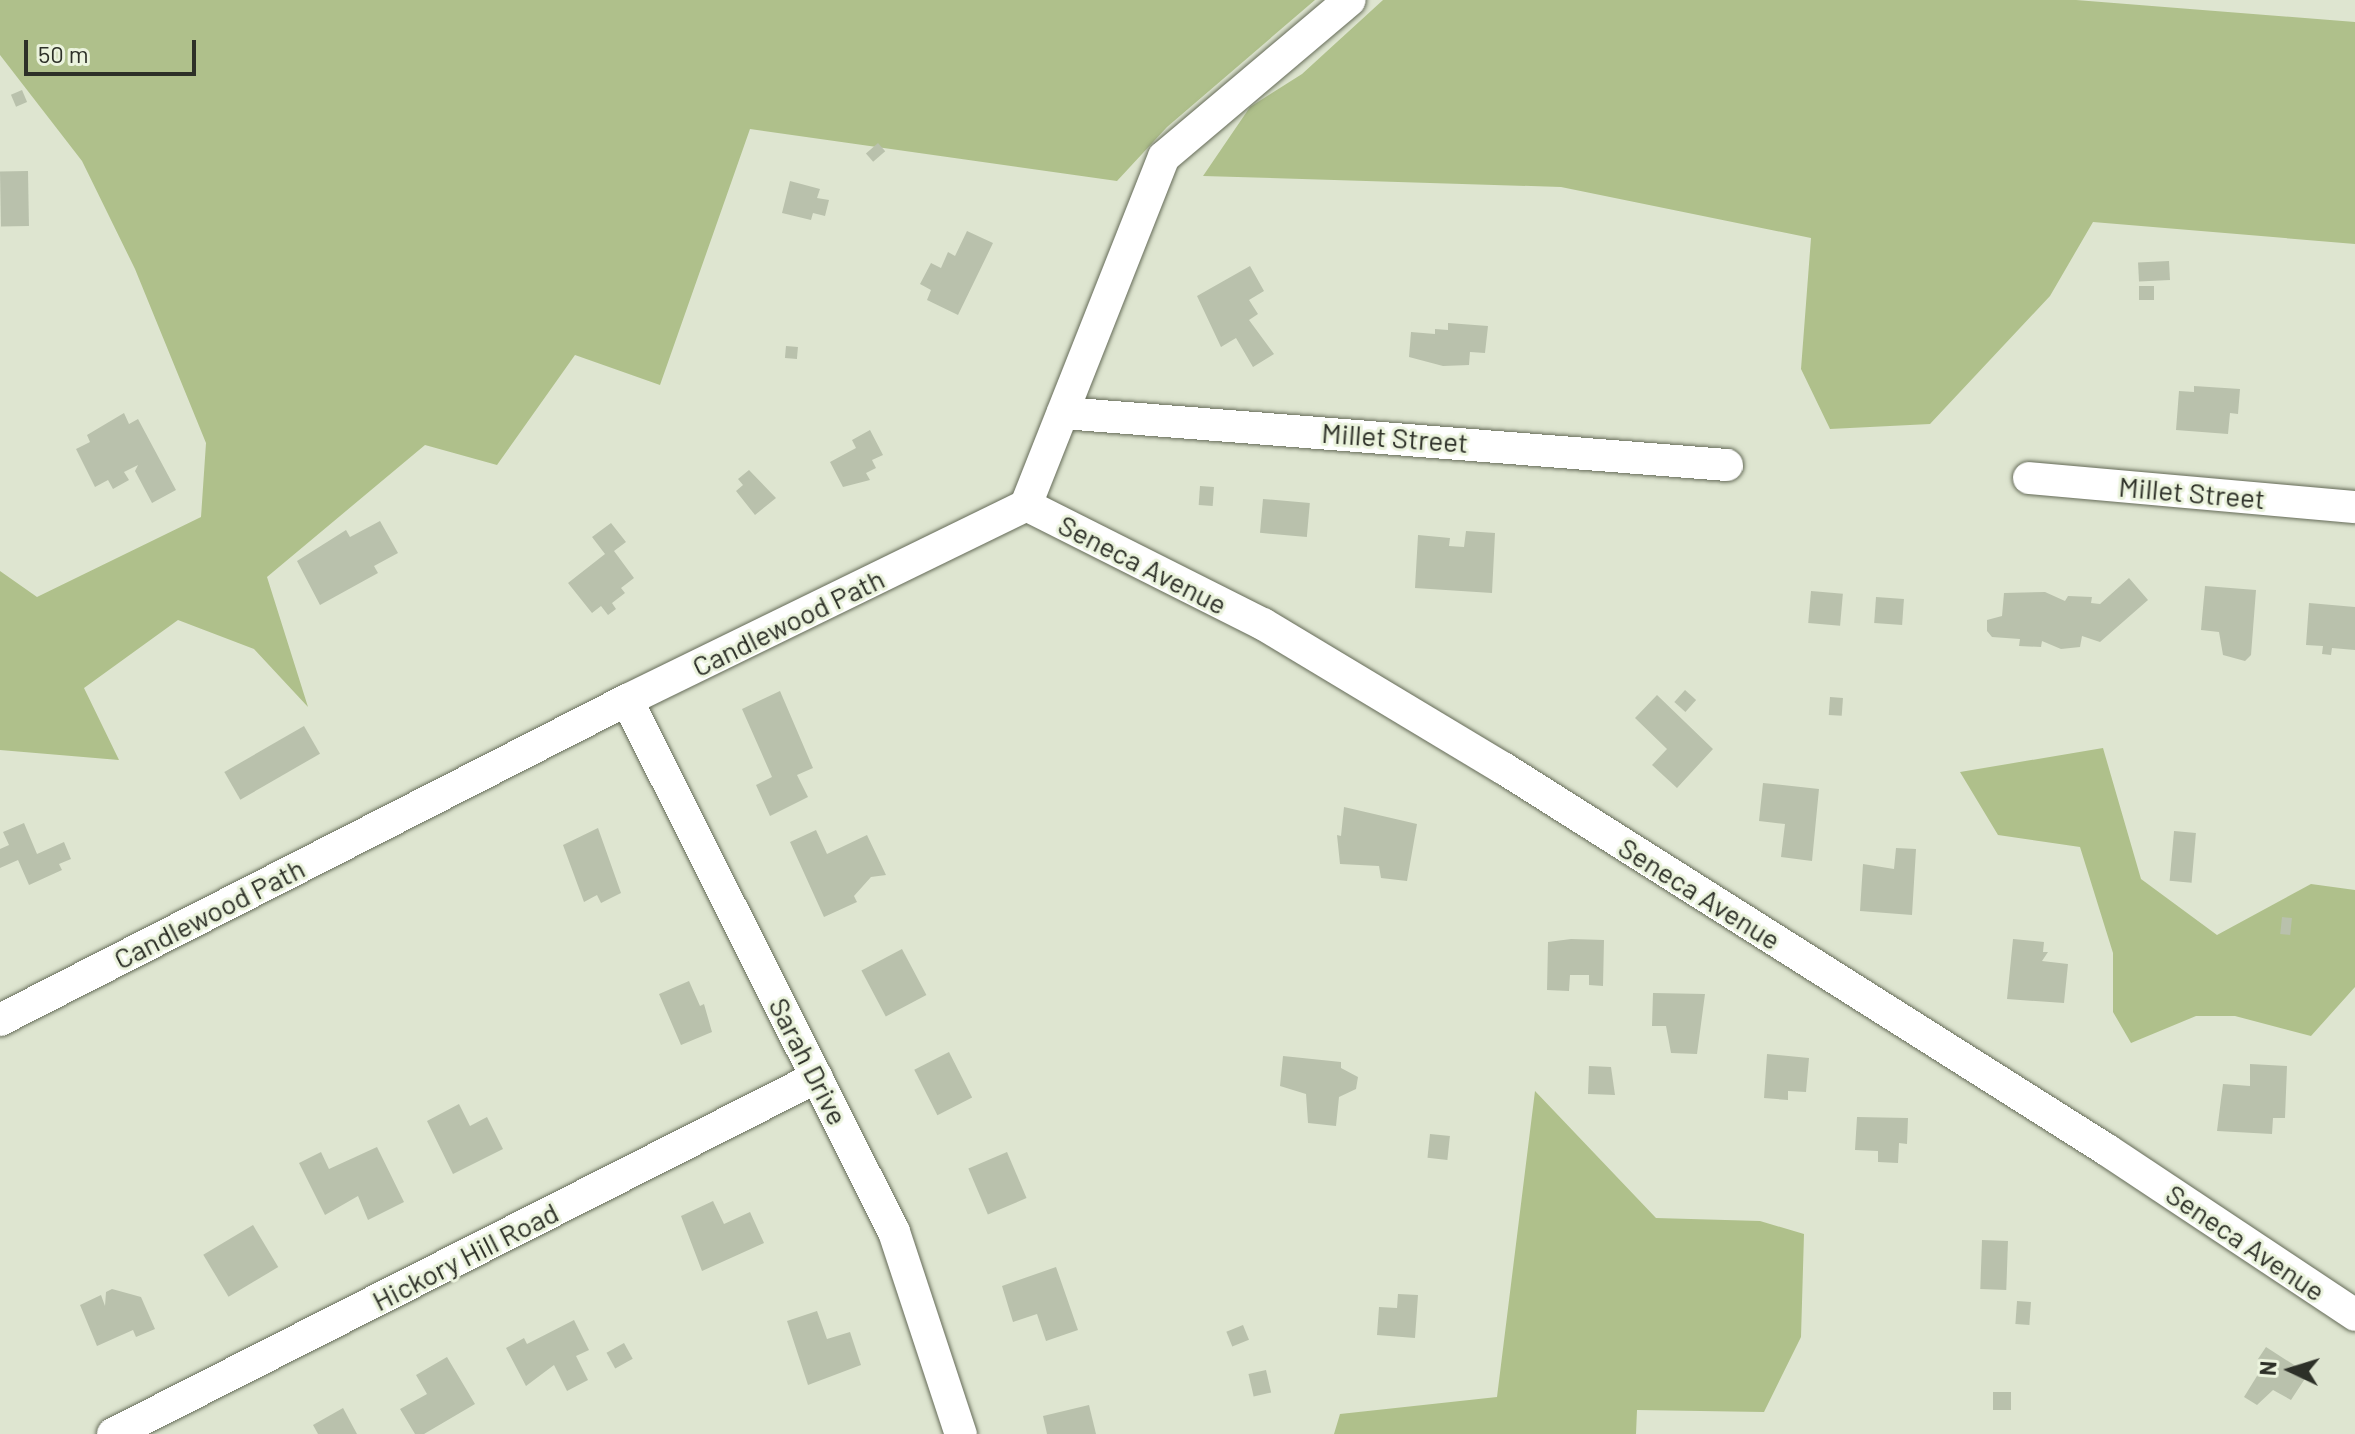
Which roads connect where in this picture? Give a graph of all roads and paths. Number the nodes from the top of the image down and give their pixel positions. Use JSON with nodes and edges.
{"nodes":[{"id":1,"x":1350,"y":0,"type":"edge"},
{"id":2,"x":1063,"y":413,"type":"junction"},
{"id":3,"x":1727,"y":465,"type":"dead end"},
{"id":4,"x":2029,"y":478,"type":"dead end"},
{"id":5,"x":1026,"y":505,"type":"junction"},
{"id":6,"x":2355,"y":507,"type":"edge"},
{"id":7,"x":627,"y":700,"type":"junction"},
{"id":8,"x":0,"y":1020,"type":"edge"},
{"id":9,"x":817,"y":1077,"type":"junction"},
{"id":10,"x":2355,"y":1315,"type":"edge"},
{"id":11,"x":113,"y":1434,"type":"edge"},
{"id":12,"x":961,"y":1434,"type":"edge"}],
"edges":[{"from":1,"to":2,"type":"street"},
{"from":2,"to":3,"type":"street","name":"Millet Street"},
{"from":2,"to":5,"type":"street"},
{"from":4,"to":6,"type":"street","name":"Millet Street"},
{"from":5,"to":7,"type":"street","name":"Candlewood Path"},
{"from":5,"to":10,"type":"street","name":"Seneca Avenue"},
{"from":7,"to":8,"type":"street","name":"Candlewood Path"},
{"from":7,"to":9,"type":"street","name":"Sarah Drive"},
{"from":9,"to":11,"type":"street","name":"Hickory Hill Road"},
{"from":9,"to":12,"type":"street","name":"Sarah Drive"}]}
